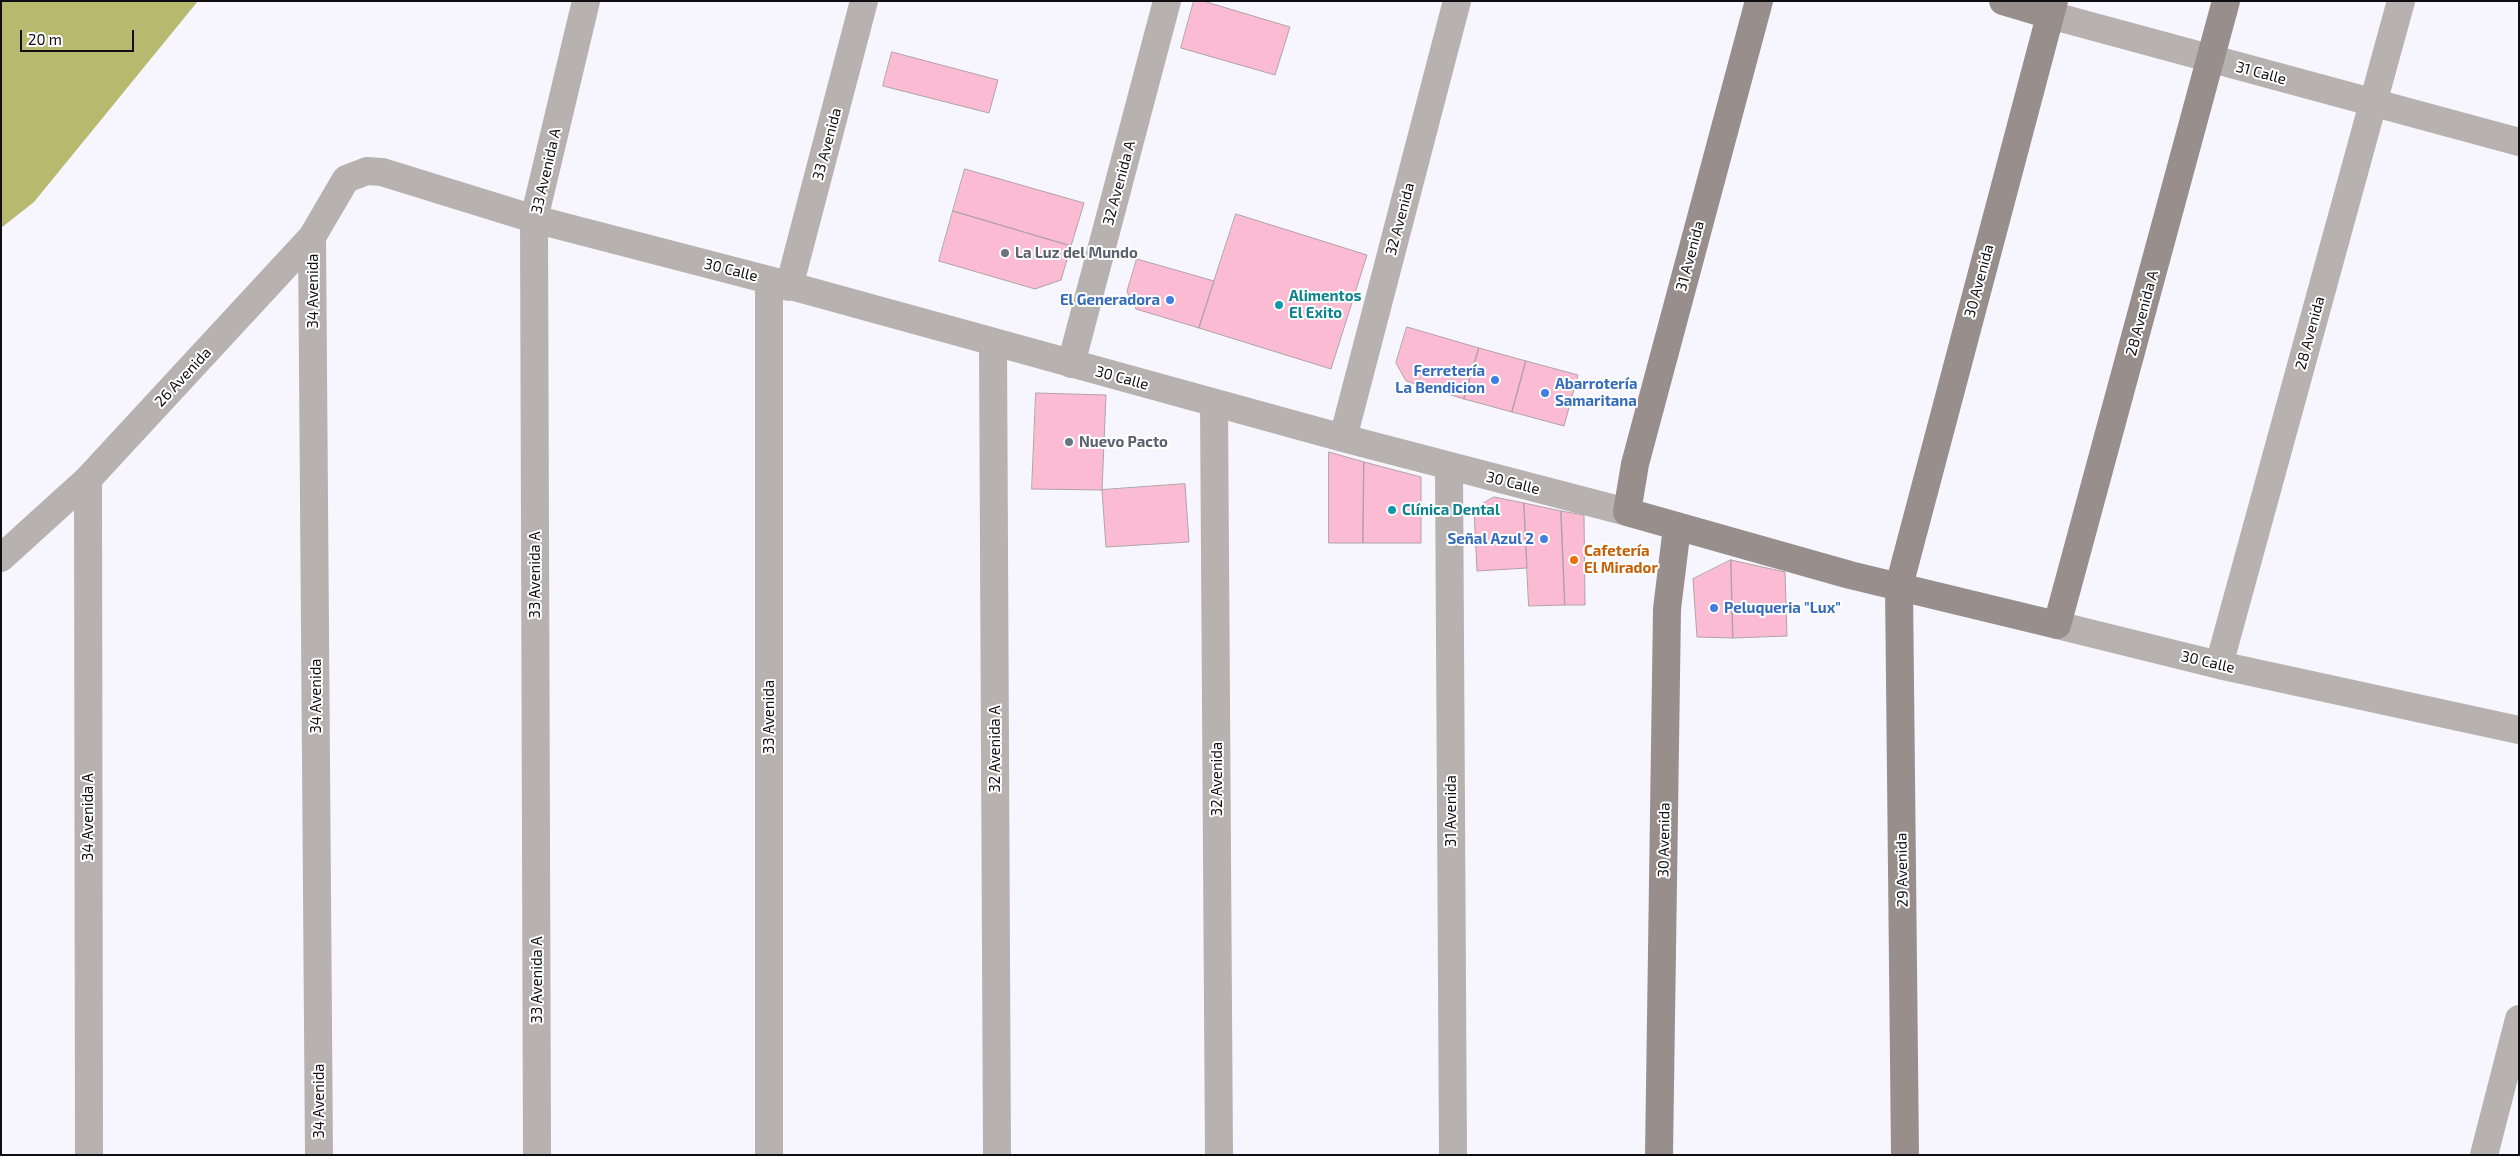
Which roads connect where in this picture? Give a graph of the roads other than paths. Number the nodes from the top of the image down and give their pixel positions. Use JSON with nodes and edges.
{"nodes":[{"id":1,"x":586,"y":1,"type":"edge"},
{"id":2,"x":864,"y":1,"type":"edge"},
{"id":3,"x":1167,"y":1,"type":"edge"},
{"id":4,"x":1457,"y":1,"type":"edge"},
{"id":5,"x":1759,"y":1,"type":"edge"},
{"id":6,"x":2003,"y":1,"type":"edge"},
{"id":7,"x":2226,"y":1,"type":"edge"},
{"id":8,"x":2401,"y":1,"type":"edge"},
{"id":9,"x":2052,"y":8,"type":"edge"},
{"id":10,"x":2210,"y":59,"type":"junction"},
{"id":11,"x":2372,"y":103,"type":"junction"},
{"id":12,"x":2519,"y":142,"type":"edge"},
{"id":13,"x":346,"y":179,"type":"joint"},
{"id":14,"x":534,"y":219,"type":"junction"},
{"id":15,"x":312,"y":237,"type":"junction"},
{"id":16,"x":779,"y":284,"type":"junction"},
{"id":17,"x":993,"y":343,"type":"junction"},
{"id":18,"x":1071,"y":364,"type":"junction"},
{"id":19,"x":1214,"y":403,"type":"junction"},
{"id":20,"x":1343,"y":438,"type":"junction"},
{"id":21,"x":1449,"y":466,"type":"junction"},
{"id":22,"x":88,"y":479,"type":"junction"},
{"id":23,"x":1627,"y":512,"type":"junction"},
{"id":24,"x":1677,"y":526,"type":"junction"},
{"id":25,"x":1,"y":558,"type":"edge"},
{"id":26,"x":1902,"y":574,"type":"junction"},
{"id":27,"x":2058,"y":625,"type":"junction"},
{"id":28,"x":2219,"y":665,"type":"junction"},
{"id":29,"x":2519,"y":730,"type":"edge"},
{"id":30,"x":2519,"y":1019,"type":"edge"},
{"id":31,"x":89,"y":1155,"type":"edge"},
{"id":32,"x":319,"y":1155,"type":"edge"},
{"id":33,"x":537,"y":1155,"type":"edge"},
{"id":34,"x":769,"y":1155,"type":"edge"},
{"id":35,"x":997,"y":1155,"type":"edge"},
{"id":36,"x":1219,"y":1155,"type":"edge"},
{"id":37,"x":1453,"y":1155,"type":"edge"},
{"id":38,"x":1659,"y":1155,"type":"edge"},
{"id":39,"x":1905,"y":1155,"type":"edge"},
{"id":40,"x":2484,"y":1155,"type":"edge"}],
"edges":[{"from":1,"to":14,"type":"street","name":"33 Avenida A"},
{"from":2,"to":16,"type":"street","name":"33 Avenida"},
{"from":3,"to":18,"type":"street","name":"32 Avenida A"},
{"from":4,"to":20,"type":"street","name":"32 Avenida"},
{"from":5,"to":23,"type":"street","name":"31 Avenida"},
{"from":6,"to":9,"type":"street","name":"31 Calle"},
{"from":7,"to":10,"type":"street","name":"28 Avenida A"},
{"from":8,"to":11,"type":"street","name":"28 Avenida"},
{"from":9,"to":10,"type":"street","name":"31 Calle"},
{"from":9,"to":26,"type":"street","name":"30 Avenida"},
{"from":10,"to":11,"type":"street","name":"31 Calle"},
{"from":10,"to":27,"type":"street","name":"28 Avenida A"},
{"from":11,"to":12,"type":"street","name":"31 Calle"},
{"from":11,"to":28,"type":"street","name":"28 Avenida"},
{"from":13,"to":14,"type":"street","name":"30 Calle"},
{"from":13,"to":15,"type":"street","name":"26 Avenida"},
{"from":14,"to":16,"type":"street","name":"30 Calle"},
{"from":14,"to":33,"type":"street","name":"33 Avenida A"},
{"from":15,"to":22,"type":"street","name":"26 Avenida"},
{"from":15,"to":32,"type":"street","name":"34 Avenida"},
{"from":16,"to":17,"type":"street","name":"30 Calle"},
{"from":16,"to":34,"type":"street","name":"33 Avenida"},
{"from":17,"to":18,"type":"street","name":"30 Calle"},
{"from":17,"to":35,"type":"street","name":"32 Avenida A"},
{"from":18,"to":19,"type":"street","name":"30 Calle"},
{"from":19,"to":20,"type":"street","name":"30 Calle"},
{"from":19,"to":36,"type":"street","name":"32 Avenida"},
{"from":20,"to":21,"type":"street","name":"30 Calle"},
{"from":21,"to":23,"type":"street","name":"30 Calle"},
{"from":21,"to":37,"type":"street","name":"31 Avenida"},
{"from":22,"to":25,"type":"street","name":"26 Avenida"},
{"from":22,"to":31,"type":"street","name":"34 Avenida A"},
{"from":23,"to":24,"type":"street","name":"30 Calle"},
{"from":24,"to":26,"type":"street","name":"30 Calle"},
{"from":24,"to":38,"type":"street","name":"30 Avenida"},
{"from":26,"to":27,"type":"street","name":"30 Calle"},
{"from":26,"to":39,"type":"street","name":"29 Avenida"},
{"from":27,"to":28,"type":"street","name":"30 Calle"},
{"from":28,"to":29,"type":"street","name":"30 Calle"},
{"from":30,"to":40,"type":"street"}]}
